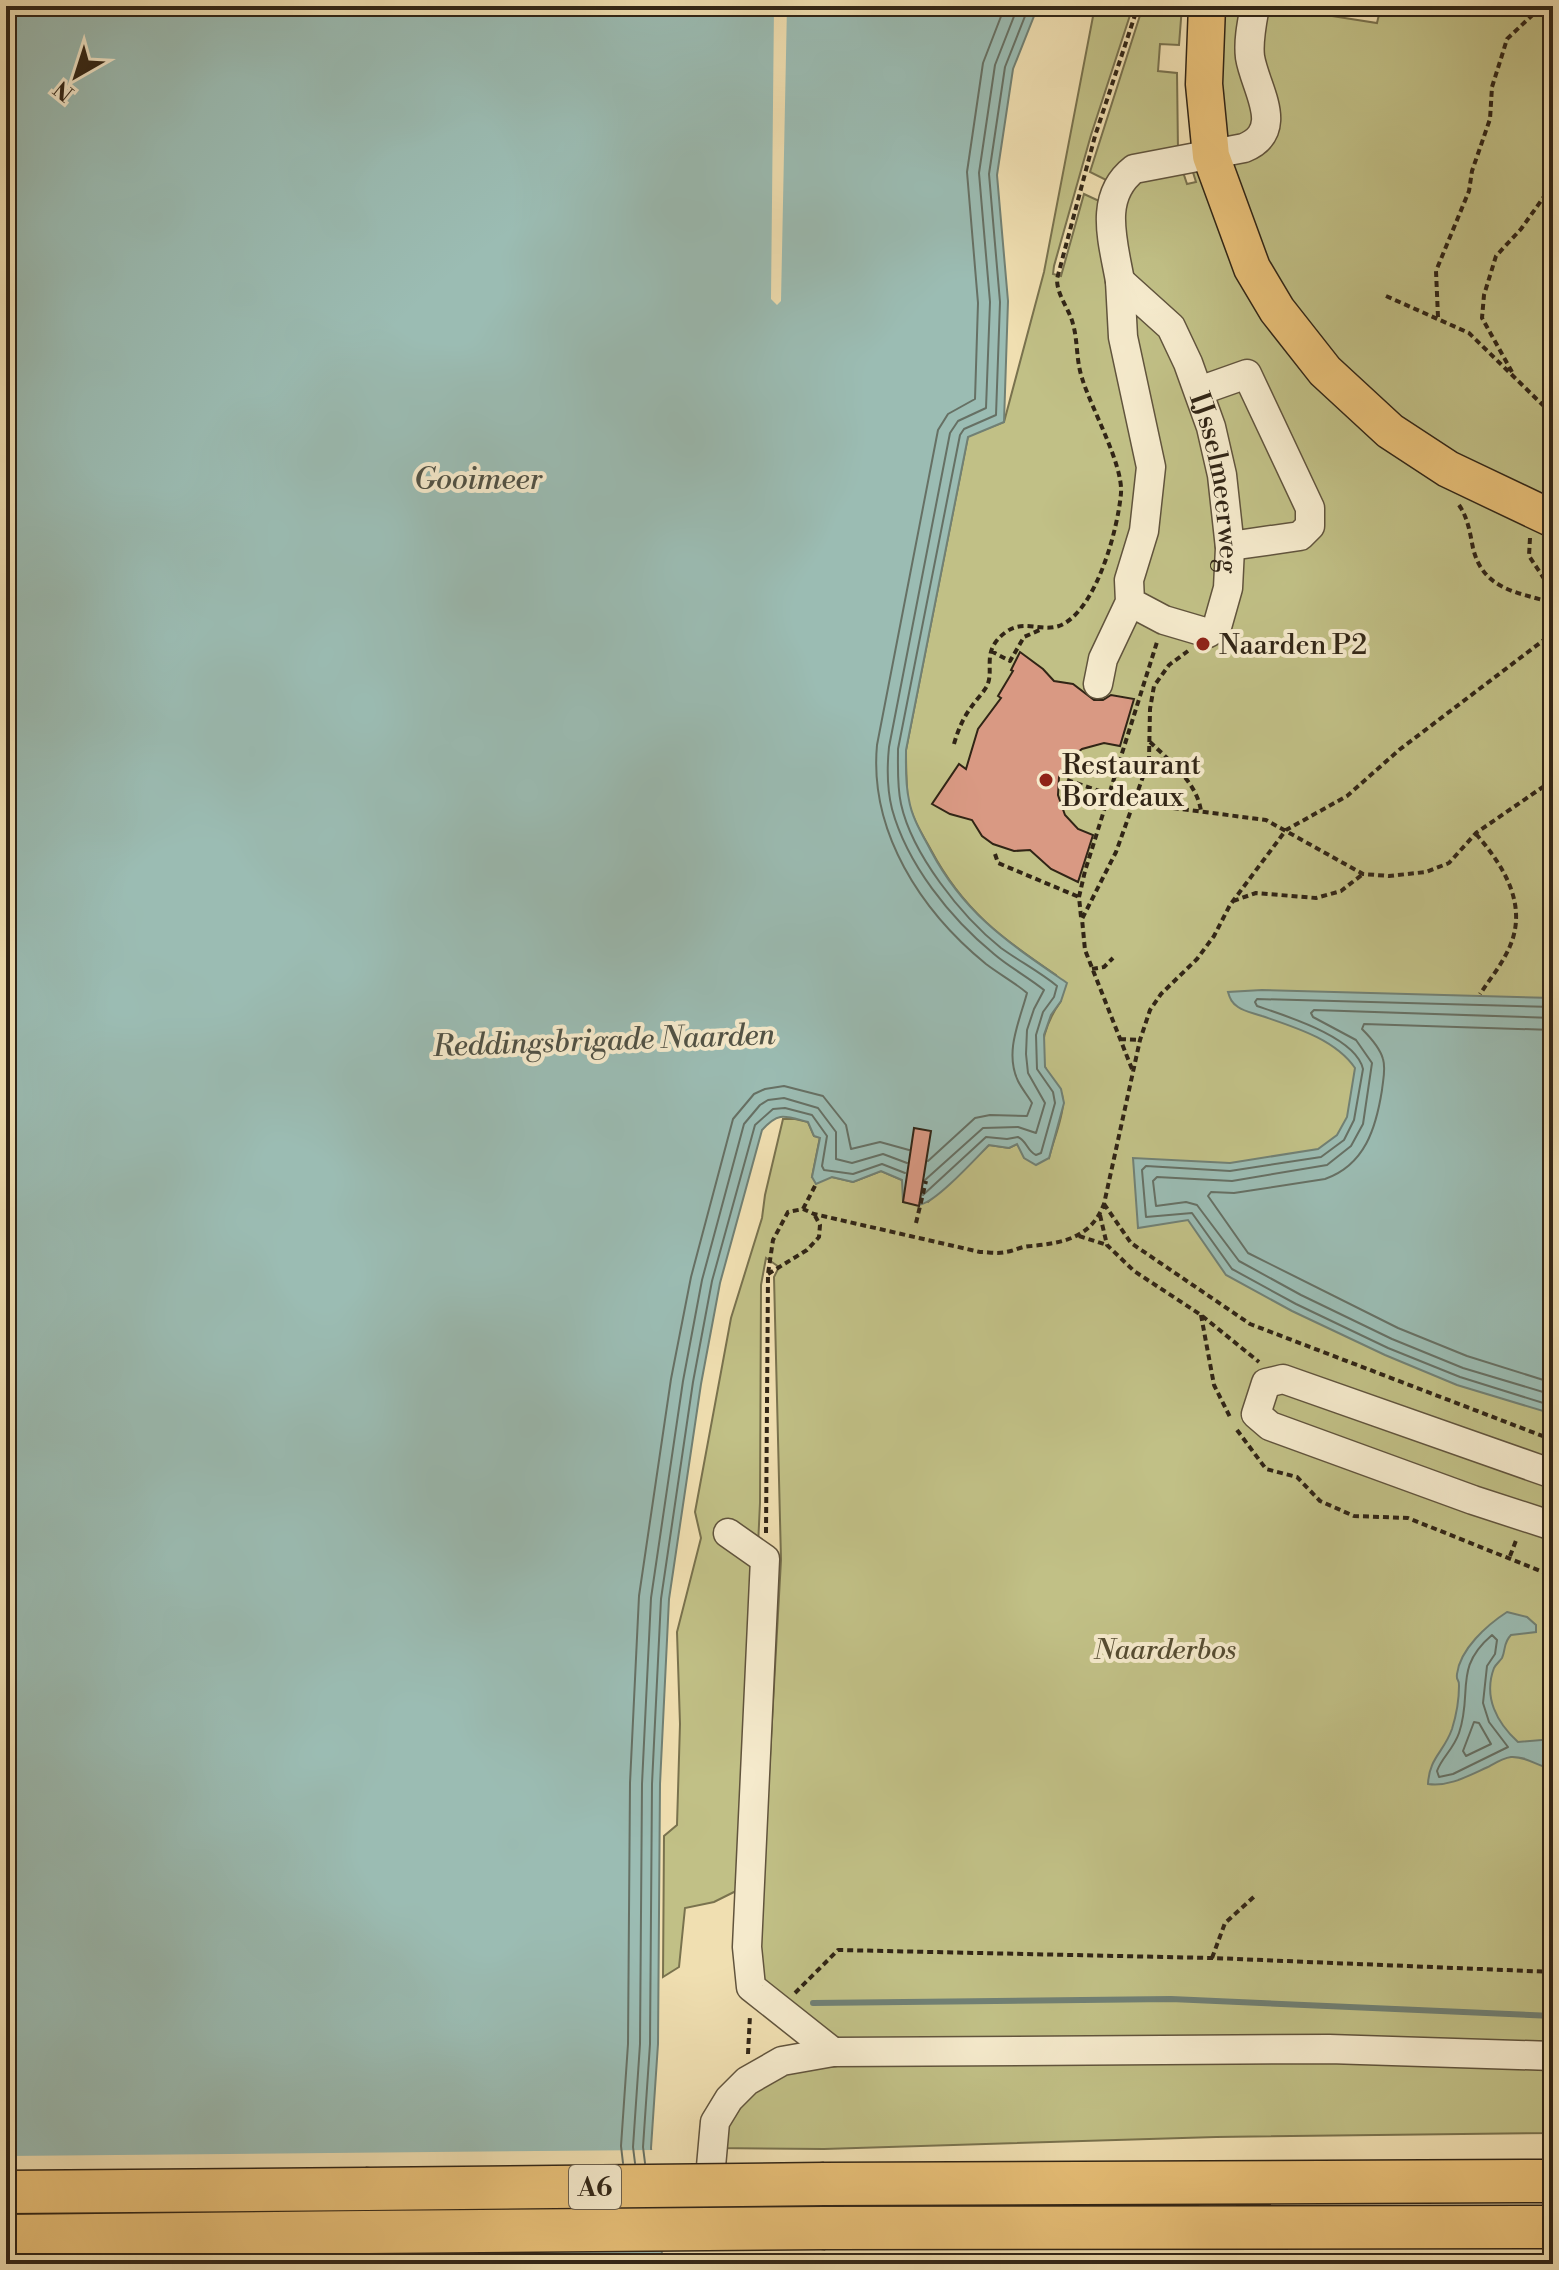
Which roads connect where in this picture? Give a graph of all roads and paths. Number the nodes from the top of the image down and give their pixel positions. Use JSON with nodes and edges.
{"nodes":[{"id":1,"x":1207,"y":6,"type":"edge"},
{"id":2,"x":1255,"y":6,"type":"edge"},
{"id":3,"x":1542,"y":6,"type":"edge"},
{"id":4,"x":1211,"y":156,"type":"junction"},
{"id":5,"x":1553,"y":184,"type":"edge"},
{"id":6,"x":1120,"y":281,"type":"junction"},
{"id":7,"x":1386,"y":296,"type":"dead end"},
{"id":8,"x":1438,"y":317,"type":"junction"},
{"id":9,"x":1512,"y":372,"type":"junction"},
{"id":10,"x":1199,"y":391,"type":"junction"},
{"id":11,"x":1553,"y":415,"type":"edge"},
{"id":12,"x":1553,"y":519,"type":"edge"},
{"id":13,"x":1230,"y":546,"type":"junction"},
{"id":14,"x":1093,"y":589,"type":"dead end"},
{"id":15,"x":1130,"y":602,"type":"junction"},
{"id":16,"x":1164,"y":620,"type":"junction"},
{"id":17,"x":1045,"y":628,"type":"junction"},
{"id":18,"x":1208,"y":633,"type":"junction"},
{"id":19,"x":1553,"y":633,"type":"edge"},
{"id":20,"x":991,"y":651,"type":"junction"},
{"id":21,"x":1098,"y":684,"type":"dead end"},
{"id":22,"x":1150,"y":742,"type":"junction"},
{"id":23,"x":954,"y":744,"type":"dead end"},
{"id":24,"x":1067,"y":780,"type":"dead end"},
{"id":25,"x":1553,"y":780,"type":"edge"},
{"id":26,"x":1110,"y":794,"type":"junction"},
{"id":27,"x":1135,"y":803,"type":"junction"},
{"id":28,"x":1201,"y":811,"type":"junction"},
{"id":29,"x":1286,"y":830,"type":"junction"},
{"id":30,"x":1476,"y":833,"type":"junction"},
{"id":31,"x":995,"y":854,"type":"dead end"},
{"id":32,"x":1363,"y":874,"type":"junction"},
{"id":33,"x":1079,"y":897,"type":"junction"},
{"id":34,"x":1233,"y":901,"type":"junction"},
{"id":35,"x":1082,"y":919,"type":"junction"},
{"id":36,"x":1113,"y":958,"type":"dead end"},
{"id":37,"x":1092,"y":969,"type":"junction"},
{"id":38,"x":1480,"y":994,"type":"dead end"},
{"id":39,"x":1120,"y":1039,"type":"junction"},
{"id":40,"x":1140,"y":1040,"type":"junction"},
{"id":41,"x":1132,"y":1071,"type":"junction"},
{"id":42,"x":926,"y":1181,"type":"dead end"},
{"id":43,"x":816,"y":1184,"type":"dead end"},
{"id":44,"x":1104,"y":1204,"type":"junction"},
{"id":45,"x":803,"y":1209,"type":"junction"},
{"id":46,"x":814,"y":1214,"type":"junction"},
{"id":47,"x":1100,"y":1215,"type":"junction"},
{"id":48,"x":916,"y":1223,"type":"dead end"},
{"id":49,"x":1078,"y":1236,"type":"junction"},
{"id":50,"x":1107,"y":1245,"type":"junction"},
{"id":51,"x":768,"y":1274,"type":"junction"},
{"id":52,"x":1266,"y":1383,"type":"junction"},
{"id":53,"x":1553,"y":1440,"type":"edge"},
{"id":54,"x":1553,"y":1474,"type":"edge"},
{"id":55,"x":1553,"y":1526,"type":"edge"},
{"id":56,"x":728,"y":1533,"type":"dead end"},
{"id":57,"x":765,"y":1559,"type":"junction"},
{"id":58,"x":1256,"y":1895,"type":"dead end"},
{"id":59,"x":1212,"y":1958,"type":"junction"},
{"id":60,"x":1553,"y":1972,"type":"edge"},
{"id":61,"x":751,"y":1987,"type":"junction"},
{"id":62,"x":779,"y":2009,"type":"junction"},
{"id":63,"x":833,"y":2052,"type":"junction"},
{"id":64,"x":1553,"y":2056,"type":"edge"},
{"id":65,"x":747,"y":2081,"type":"junction"},
{"id":66,"x":1553,"y":2181,"type":"edge"},
{"id":67,"x":6,"y":2192,"type":"edge"},
{"id":68,"x":1553,"y":2227,"type":"edge"},
{"id":69,"x":705,"y":2234,"type":"dead end"},
{"id":70,"x":6,"y":2236,"type":"edge"}],
"edges":[{"from":1,"to":4,"type":"main road"},
{"from":2,"to":4,"type":"lane","name":"IJsselmeerweg"},
{"from":3,"to":8,"type":"path"},
{"from":4,"to":6,"type":"lane","name":"IJsselmeerweg"},
{"from":4,"to":12,"type":"main road"},
{"from":5,"to":9,"type":"path"},
{"from":6,"to":10,"type":"lane","name":"IJsselmeerweg"},
{"from":6,"to":15,"type":"lane","name":"IJsselmeerweg"},
{"from":7,"to":8,"type":"path"},
{"from":8,"to":9,"type":"path"},
{"from":9,"to":11,"type":"path"},
{"from":10,"to":13,"type":"lane","name":"IJsselmeerweg"},
{"from":10,"to":13,"type":"lane"},
{"from":13,"to":18,"type":"lane","name":"IJsselmeerweg"},
{"from":14,"to":17,"type":"path"},
{"from":15,"to":16,"type":"lane"},
{"from":15,"to":21,"type":"lane","name":"IJsselmeerweg"},
{"from":16,"to":18,"type":"lane"},
{"from":16,"to":26,"type":"path"},
{"from":17,"to":20,"type":"path"},
{"from":17,"to":20,"type":"path"},
{"from":18,"to":22,"type":"path"},
{"from":19,"to":29,"type":"path"},
{"from":20,"to":23,"type":"path"},
{"from":22,"to":27,"type":"path"},
{"from":22,"to":28,"type":"path"},
{"from":24,"to":26,"type":"path"},
{"from":25,"to":30,"type":"path"},
{"from":26,"to":27,"type":"path"},
{"from":26,"to":33,"type":"path"},
{"from":27,"to":28,"type":"path"},
{"from":27,"to":35,"type":"path"},
{"from":28,"to":29,"type":"path"},
{"from":29,"to":32,"type":"path"},
{"from":29,"to":34,"type":"path"},
{"from":30,"to":32,"type":"path"},
{"from":30,"to":38,"type":"path"},
{"from":31,"to":33,"type":"path"},
{"from":32,"to":34,"type":"path"},
{"from":33,"to":35,"type":"path"},
{"from":34,"to":40,"type":"path"},
{"from":35,"to":37,"type":"path"},
{"from":36,"to":37,"type":"path"},
{"from":37,"to":39,"type":"path"},
{"from":39,"to":40,"type":"path"},
{"from":39,"to":41,"type":"path"},
{"from":40,"to":41,"type":"path"},
{"from":41,"to":44,"type":"path"},
{"from":42,"to":48,"type":"path"},
{"from":43,"to":45,"type":"path"},
{"from":44,"to":47,"type":"path"},
{"from":44,"to":53,"type":"path"},
{"from":45,"to":46,"type":"path"},
{"from":45,"to":51,"type":"path"},
{"from":46,"to":49,"type":"path"},
{"from":46,"to":51,"type":"path"},
{"from":47,"to":49,"type":"path"},
{"from":47,"to":50,"type":"path"},
{"from":49,"to":50,"type":"path"},
{"from":50,"to":52,"type":"path"},
{"from":51,"to":57,"type":"path"},
{"from":52,"to":54,"type":"lane"},
{"from":52,"to":55,"type":"lane"},
{"from":56,"to":57,"type":"lane"},
{"from":57,"to":61,"type":"lane"},
{"from":58,"to":59,"type":"path"},
{"from":59,"to":60,"type":"path"},
{"from":59,"to":62,"type":"path"},
{"from":61,"to":62,"type":"lane"},
{"from":61,"to":65,"type":"path"},
{"from":62,"to":63,"type":"lane"},
{"from":63,"to":64,"type":"lane"},
{"from":63,"to":65,"type":"lane"},
{"from":65,"to":69,"type":"lane"},
{"from":66,"to":67,"type":"highway","number":"A6","bridge":true},
{"from":68,"to":70,"type":"highway","number":"A6","bridge":true}]}
